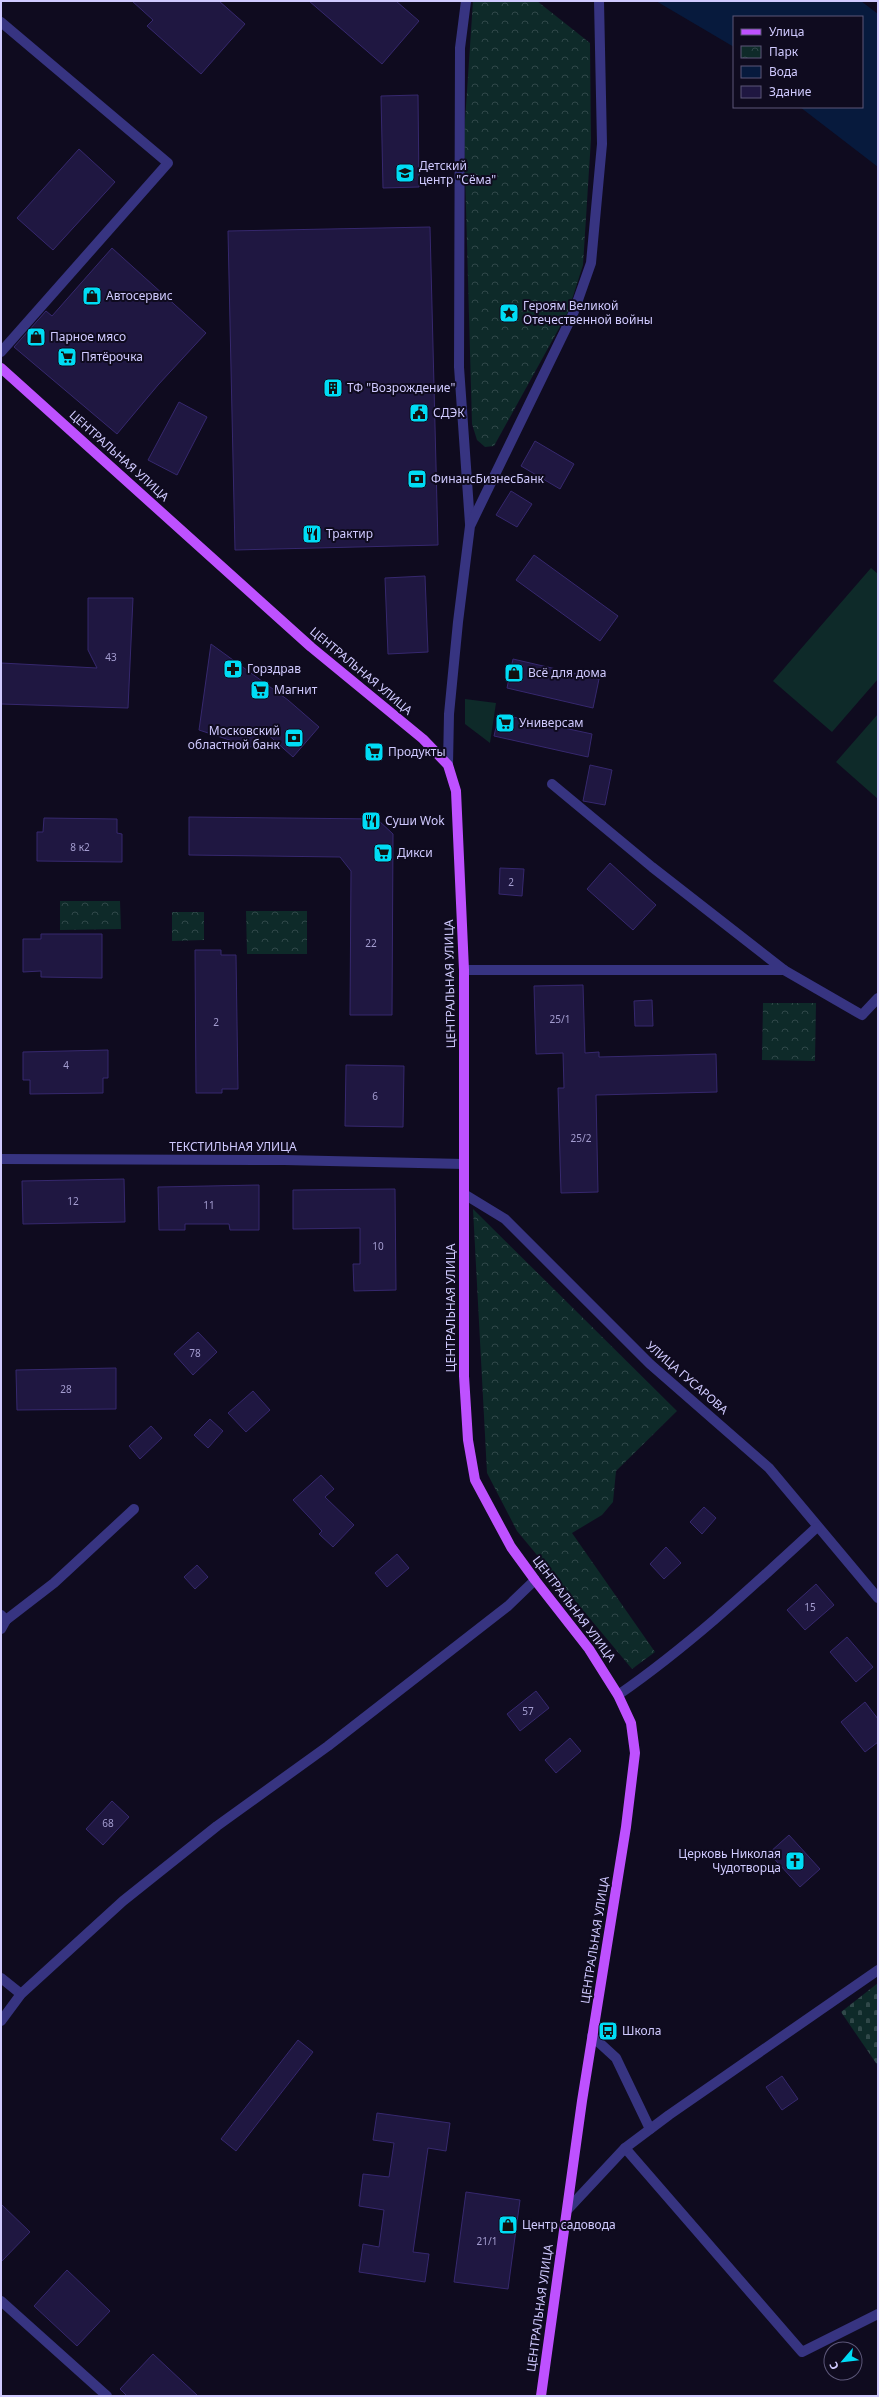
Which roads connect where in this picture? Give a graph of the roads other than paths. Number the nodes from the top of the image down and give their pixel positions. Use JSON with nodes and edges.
{"nodes":[{"id":1,"x":466,"y":1,"type":"edge"},
{"id":2,"x":599,"y":1,"type":"edge"},
{"id":3,"x":1,"y":22,"type":"edge"},
{"id":4,"x":1,"y":352,"type":"edge"},
{"id":5,"x":1,"y":368,"type":"edge"},
{"id":6,"x":470,"y":526,"type":"junction"},
{"id":7,"x":448,"y":765,"type":"junction"},
{"id":8,"x":552,"y":784,"type":"dead end"},
{"id":9,"x":464,"y":970,"type":"junction"},
{"id":10,"x":784,"y":970,"type":"junction"},
{"id":11,"x":878,"y":998,"type":"edge"},
{"id":12,"x":1,"y":1159,"type":"edge"},
{"id":13,"x":464,"y":1164,"type":"junction"},
{"id":14,"x":464,"y":1194,"type":"junction"},
{"id":15,"x":134,"y":1509,"type":"dead end"},
{"id":16,"x":817,"y":1527,"type":"junction"},
{"id":17,"x":535,"y":1580,"type":"junction"},
{"id":18,"x":878,"y":1598,"type":"edge"},
{"id":19,"x":4,"y":1617,"type":"edge"},
{"id":20,"x":1,"y":1630,"type":"edge"},
{"id":21,"x":618,"y":1695,"type":"junction"},
{"id":22,"x":878,"y":1970,"type":"edge"},
{"id":23,"x":1,"y":1978,"type":"edge"},
{"id":24,"x":21,"y":1994,"type":"junction"},
{"id":25,"x":1,"y":2021,"type":"edge"},
{"id":26,"x":592,"y":2036,"type":"junction"},
{"id":27,"x":650,"y":2129,"type":"junction"},
{"id":28,"x":625,"y":2148,"type":"junction"},
{"id":29,"x":568,"y":2209,"type":"junction"},
{"id":30,"x":1,"y":2301,"type":"edge"},
{"id":31,"x":878,"y":2314,"type":"edge"},
{"id":32,"x":107,"y":2396,"type":"edge"},
{"id":33,"x":541,"y":2396,"type":"edge"}],
"edges":[{"from":1,"to":6,"type":"street"},
{"from":2,"to":6,"type":"street"},
{"from":3,"to":4,"type":"street"},
{"from":5,"to":7,"type":"main road","name":"ЦЕНТРАЛЬНАЯ УЛИЦА"},
{"from":6,"to":7,"type":"street"},
{"from":7,"to":9,"type":"main road","name":"ЦЕНТРАЛЬНАЯ УЛИЦА"},
{"from":8,"to":10,"type":"street"},
{"from":9,"to":10,"type":"street"},
{"from":9,"to":13,"type":"main road","name":"ЦЕНТРАЛЬНАЯ УЛИЦА"},
{"from":10,"to":11,"type":"street"},
{"from":12,"to":13,"type":"street","name":"ТЕКСТИЛЬНАЯ УЛИЦА"},
{"from":13,"to":14,"type":"main road","name":"ЦЕНТРАЛЬНАЯ УЛИЦА"},
{"from":14,"to":16,"type":"street","name":"УЛИЦА ГУСАРОВА"},
{"from":14,"to":17,"type":"main road","name":"ЦЕНТРАЛЬНАЯ УЛИЦА"},
{"from":15,"to":19,"type":"street"},
{"from":16,"to":18,"type":"street","name":"УЛИЦА ГУСАРОВА"},
{"from":16,"to":21,"type":"street"},
{"from":17,"to":21,"type":"main road","name":"ЦЕНТРАЛЬНАЯ УЛИЦА"},
{"from":17,"to":24,"type":"street"},
{"from":19,"to":20,"type":"street"},
{"from":21,"to":26,"type":"main road","name":"ЦЕНТРАЛЬНАЯ УЛИЦА"},
{"from":22,"to":27,"type":"street"},
{"from":23,"to":24,"type":"street"},
{"from":24,"to":25,"type":"street"},
{"from":26,"to":27,"type":"street"},
{"from":26,"to":29,"type":"main road","name":"ЦЕНТРАЛЬНАЯ УЛИЦА"},
{"from":27,"to":28,"type":"street"},
{"from":28,"to":29,"type":"street"},
{"from":28,"to":31,"type":"street"},
{"from":29,"to":33,"type":"main road","name":"ЦЕНТРАЛЬНАЯ УЛИЦА"},
{"from":30,"to":32,"type":"street"}]}
